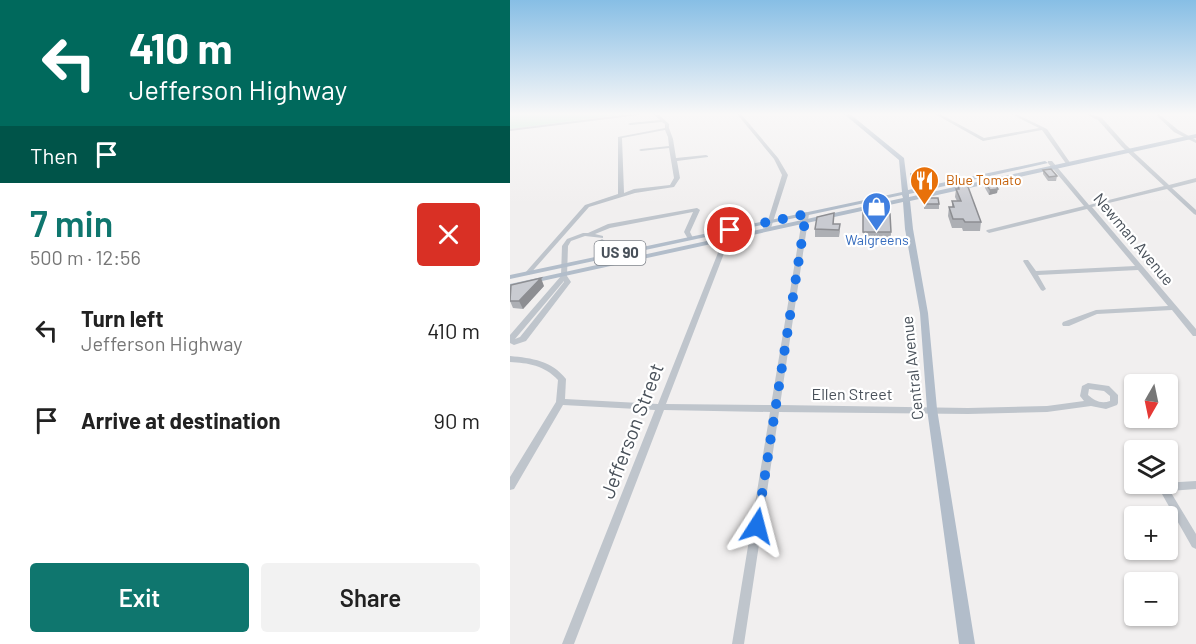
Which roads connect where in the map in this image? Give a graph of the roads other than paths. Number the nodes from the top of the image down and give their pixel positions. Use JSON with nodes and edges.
{"nodes":[{"id":1,"x":620,"y":144,"type":"edge"},
{"id":2,"x":670,"y":144,"type":"edge"},
{"id":3,"x":764,"y":144,"type":"edge"},
{"id":4,"x":886,"y":144,"type":"edge"},
{"id":5,"x":1054,"y":144,"type":"edge"},
{"id":6,"x":1134,"y":144,"type":"edge"},
{"id":7,"x":1167,"y":144,"type":"edge"},
{"id":8,"x":1124,"y":146,"type":"junction"},
{"id":9,"x":669,"y":147,"type":"junction"},
{"id":10,"x":641,"y":150,"type":"dead end"},
{"id":11,"x":1130,"y":151,"type":"junction"},
{"id":12,"x":706,"y":156,"type":"dead end"},
{"id":13,"x":674,"y":160,"type":"junction"},
{"id":14,"x":1067,"y":162,"type":"junction"},
{"id":15,"x":1052,"y":165,"type":"junction"},
{"id":16,"x":1196,"y":180,"type":"edge"},
{"id":17,"x":1168,"y":187,"type":"junction"},
{"id":18,"x":621,"y":196,"type":"junction"},
{"id":19,"x":906,"y":196,"type":"junction"},
{"id":20,"x":1088,"y":207,"type":"junction"},
{"id":21,"x":1196,"y":213,"type":"edge"},
{"id":22,"x":806,"y":218,"type":"junction"},
{"id":23,"x":768,"y":226,"type":"junction"},
{"id":24,"x":989,"y":231,"type":"dead end"},
{"id":25,"x":590,"y":234,"type":"junction"},
{"id":26,"x":728,"y":234,"type":"junction"},
{"id":27,"x":690,"y":238,"type":"junction"},
{"id":28,"x":607,"y":256,"type":"junction"},
{"id":29,"x":1026,"y":261,"type":"dead end"},
{"id":30,"x":1141,"y":268,"type":"junction"},
{"id":31,"x":565,"y":272,"type":"junction"},
{"id":32,"x":527,"y":273,"type":"junction"},
{"id":33,"x":1034,"y":273,"type":"junction"},
{"id":34,"x":510,"y":277,"type":"edge"},
{"id":35,"x":510,"y":286,"type":"edge"},
{"id":36,"x":1043,"y":289,"type":"dead end"},
{"id":37,"x":1173,"y":308,"type":"junction"},
{"id":38,"x":1066,"y":324,"type":"dead end"},
{"id":39,"x":1196,"y":334,"type":"edge"},
{"id":40,"x":512,"y":346,"type":"edge"},
{"id":41,"x":510,"y":359,"type":"edge"},
{"id":42,"x":561,"y":402,"type":"junction"},
{"id":43,"x":1092,"y":404,"type":"dead end"},
{"id":44,"x":660,"y":407,"type":"junction"},
{"id":45,"x":776,"y":409,"type":"junction"},
{"id":46,"x":932,"y":409,"type":"junction"},
{"id":47,"x":1196,"y":485,"type":"edge"},
{"id":48,"x":510,"y":486,"type":"edge"},
{"id":49,"x":1196,"y":544,"type":"edge"},
{"id":50,"x":568,"y":644,"type":"edge"},
{"id":51,"x":738,"y":644,"type":"edge"},
{"id":52,"x":967,"y":644,"type":"edge"}],
"edges":[{"from":1,"to":18,"type":"street"},
{"from":2,"to":9,"type":"street"},
{"from":3,"to":23,"type":"street"},
{"from":4,"to":19,"type":"main road","name":"Central Avenue"},
{"from":5,"to":14,"type":"street"},
{"from":6,"to":8,"type":"main road","number":"US 90"},
{"from":7,"to":11,"type":"main road","number":"US 90"},
{"from":8,"to":11,"type":"street"},
{"from":8,"to":14,"type":"main road","number":"US 90"},
{"from":9,"to":10,"type":"street"},
{"from":9,"to":13,"type":"street"},
{"from":11,"to":14,"type":"main road","number":"US 90"},
{"from":11,"to":17,"type":"street"},
{"from":12,"to":13,"type":"street"},
{"from":13,"to":18,"type":"street"},
{"from":14,"to":15,"type":"main road","number":"US 90"},
{"from":15,"to":19,"type":"main road","number":"US 90"},
{"from":15,"to":20,"type":"street","name":"Newman Avenue"},
{"from":16,"to":17,"type":"street"},
{"from":17,"to":20,"type":"street"},
{"from":17,"to":21,"type":"street"},
{"from":18,"to":32,"type":"street"},
{"from":19,"to":22,"type":"main road","number":"US 90"},
{"from":19,"to":46,"type":"main road","name":"Central Avenue"},
{"from":20,"to":24,"type":"street"},
{"from":20,"to":30,"type":"street","name":"Newman Avenue"},
{"from":22,"to":23,"type":"main road","number":"US 90"},
{"from":22,"to":45,"type":"street"},
{"from":23,"to":26,"type":"main road","number":"US 90"},
{"from":25,"to":27,"type":"street"},
{"from":25,"to":28,"type":"street"},
{"from":25,"to":31,"type":"street"},
{"from":26,"to":27,"type":"main road","number":"US 90"},
{"from":26,"to":31,"type":"main road","number":"US 90"},
{"from":26,"to":44,"type":"street","name":"Jefferson Street"},
{"from":27,"to":28,"type":"main road","number":"US 90"},
{"from":28,"to":31,"type":"main road","number":"US 90"},
{"from":29,"to":33,"type":"street"},
{"from":30,"to":33,"type":"street"},
{"from":30,"to":37,"type":"street","name":"Newman Avenue"},
{"from":31,"to":32,"type":"main road","number":"US 90"},
{"from":31,"to":35,"type":"main road","number":"US 90"},
{"from":31,"to":40,"type":"street"},
{"from":32,"to":34,"type":"main road","number":"US 90"},
{"from":33,"to":36,"type":"street"},
{"from":37,"to":38,"type":"street"},
{"from":37,"to":39,"type":"street","name":"Newman Avenue"},
{"from":41,"to":42,"type":"street"},
{"from":42,"to":44,"type":"street","name":"Ellen Street"},
{"from":42,"to":48,"type":"street"},
{"from":43,"to":46,"type":"street","name":"Ellen Street"},
{"from":44,"to":45,"type":"street","name":"Ellen Street"},
{"from":44,"to":50,"type":"street","name":"Jefferson Street"},
{"from":45,"to":46,"type":"street","name":"Ellen Street"},
{"from":45,"to":51,"type":"street"},
{"from":46,"to":52,"type":"main road","name":"Central Avenue"},
{"from":47,"to":49,"type":"street"}]}
